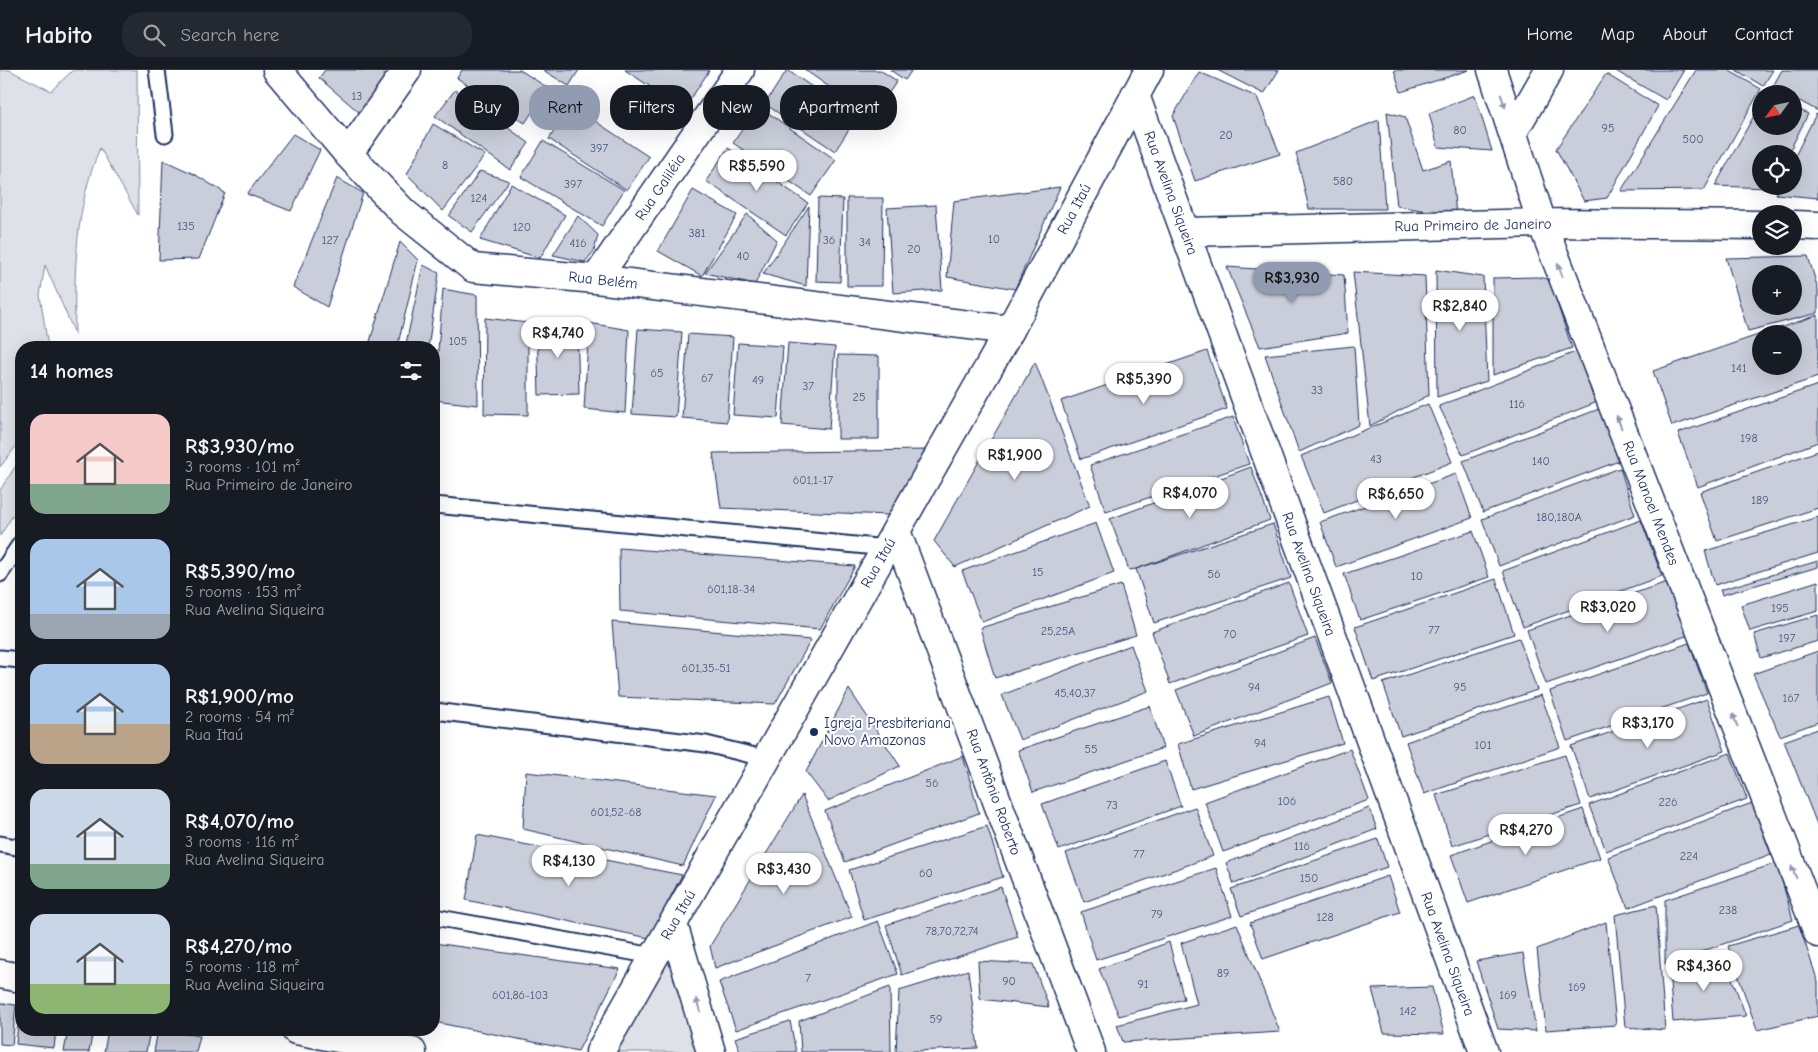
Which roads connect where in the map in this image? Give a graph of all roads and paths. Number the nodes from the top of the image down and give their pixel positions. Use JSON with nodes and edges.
{"nodes":[{"id":1,"x":157,"y":70,"type":"edge"},
{"id":2,"x":277,"y":70,"type":"edge"},
{"id":3,"x":407,"y":70,"type":"edge"},
{"id":4,"x":740,"y":70,"type":"edge"},
{"id":5,"x":1149,"y":70,"type":"edge"},
{"id":6,"x":1492,"y":70,"type":"edge"},
{"id":7,"x":1549,"y":70,"type":"edge"},
{"id":8,"x":1135,"y":95,"type":"junction"},
{"id":9,"x":1513,"y":132,"type":"junction"},
{"id":10,"x":165,"y":134,"type":"dead end"},
{"id":11,"x":348,"y":154,"type":"junction"},
{"id":12,"x":1542,"y":223,"type":"junction"},
{"id":13,"x":1752,"y":225,"type":"edge"},
{"id":14,"x":1802,"y":225,"type":"edge"},
{"id":15,"x":1818,"y":226,"type":"edge"},
{"id":16,"x":1185,"y":232,"type":"junction"},
{"id":17,"x":596,"y":279,"type":"junction"},
{"id":18,"x":1010,"y":330,"type":"junction"},
{"id":19,"x":440,"y":505,"type":"edge"},
{"id":20,"x":891,"y":540,"type":"junction"},
{"id":21,"x":15,"y":552,"type":"edge"},
{"id":22,"x":0,"y":574,"type":"edge"},
{"id":23,"x":0,"y":658,"type":"edge"},
{"id":24,"x":15,"y":659,"type":"edge"},
{"id":25,"x":440,"y":712,"type":"edge"},
{"id":26,"x":767,"y":759,"type":"junction"},
{"id":27,"x":0,"y":844,"type":"edge"},
{"id":28,"x":15,"y":847,"type":"edge"},
{"id":29,"x":440,"y":918,"type":"edge"},
{"id":30,"x":673,"y":924,"type":"junction"},
{"id":31,"x":1818,"y":933,"type":"edge"},
{"id":32,"x":654,"y":956,"type":"junction"},
{"id":33,"x":0,"y":974,"type":"edge"},
{"id":34,"x":15,"y":977,"type":"edge"},
{"id":35,"x":328,"y":1036,"type":"edge"},
{"id":36,"x":412,"y":1052,"type":"edge"},
{"id":37,"x":600,"y":1052,"type":"edge"},
{"id":38,"x":712,"y":1052,"type":"edge"},
{"id":39,"x":1091,"y":1052,"type":"edge"},
{"id":40,"x":1484,"y":1052,"type":"edge"}],
"edges":[{"from":1,"to":10,"type":"lane"},
{"from":2,"to":11,"type":"street","name":"Rua Belém"},
{"from":3,"to":11,"type":"street"},
{"from":4,"to":17,"type":"street","name":"Rua Galiléia"},
{"from":5,"to":8,"type":"street","name":"Rua Itaú"},
{"from":6,"to":9,"type":"street","name":"Rua Manoel Mendes","one_way":true},
{"from":7,"to":9,"type":"street"},
{"from":8,"to":16,"type":"street","name":"Rua Avelina Siqueira"},
{"from":8,"to":18,"type":"street","name":"Rua Itaú"},
{"from":9,"to":12,"type":"street","name":"Rua Manoel Mendes"},
{"from":11,"to":17,"type":"street","name":"Rua Belém"},
{"from":12,"to":13,"type":"street","name":"Rua Primeiro de Janeiro"},
{"from":12,"to":16,"type":"street","name":"Rua Primeiro de Janeiro"},
{"from":31,"to":12,"type":"street","name":"Rua Manoel Mendes","one_way":true},
{"from":14,"to":15,"type":"street"},
{"from":16,"to":40,"type":"street","name":"Rua Avelina Siqueira"},
{"from":17,"to":18,"type":"street","name":"Rua Belém"},
{"from":18,"to":20,"type":"street","name":"Rua Itaú"},
{"from":19,"to":20,"type":"lane"},
{"from":20,"to":26,"type":"street","name":"Rua Itaú"},
{"from":20,"to":39,"type":"street","name":"Rua Antônio Roberto"},
{"from":21,"to":22,"type":"lane"},
{"from":23,"to":24,"type":"lane"},
{"from":25,"to":26,"type":"lane"},
{"from":26,"to":30,"type":"street","name":"Rua Itaú"},
{"from":27,"to":28,"type":"lane"},
{"from":29,"to":32,"type":"lane"},
{"from":30,"to":32,"type":"street","name":"Rua Itaú"},
{"from":38,"to":30,"type":"street","one_way":true},
{"from":32,"to":37,"type":"street","name":"Rua Itaú"},
{"from":33,"to":34,"type":"street"},
{"from":35,"to":36,"type":"street"}]}
